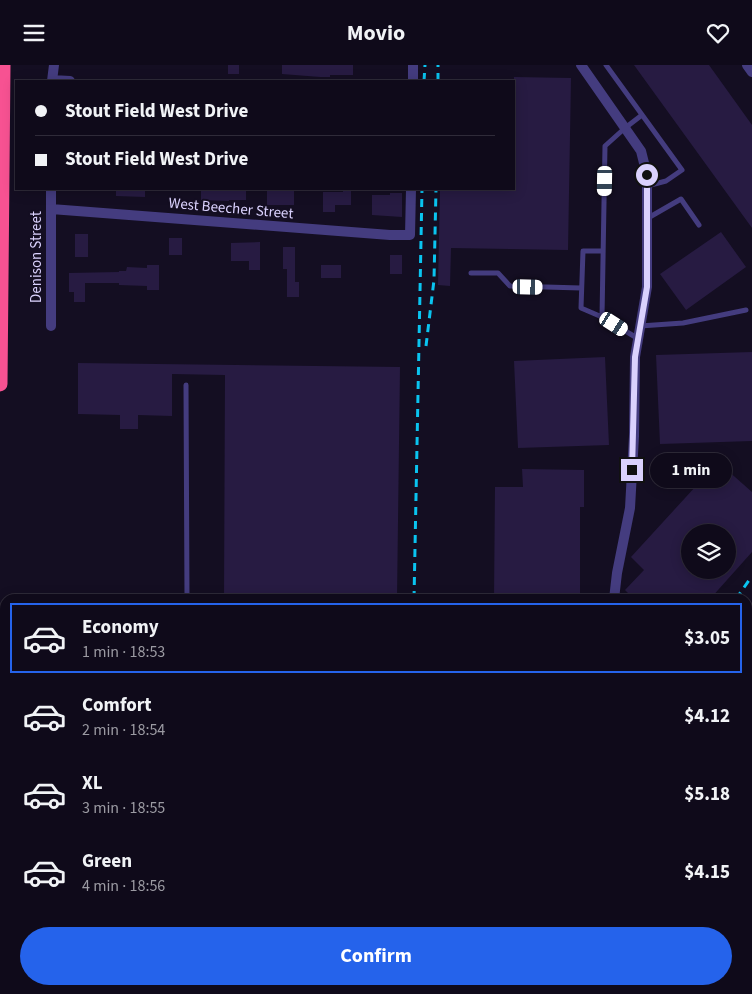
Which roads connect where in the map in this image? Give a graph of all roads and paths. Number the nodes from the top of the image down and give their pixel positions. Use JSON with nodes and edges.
{"nodes":[{"id":1,"x":3,"y":65,"type":"edge"},
{"id":2,"x":54,"y":65,"type":"edge"},
{"id":3,"x":413,"y":65,"type":"edge"},
{"id":4,"x":581,"y":65,"type":"edge"},
{"id":5,"x":606,"y":65,"type":"edge"},
{"id":6,"x":747,"y":65,"type":"edge"},
{"id":7,"x":752,"y":72,"type":"edge"},
{"id":8,"x":52,"y":80,"type":"edge"},
{"id":9,"x":413,"y":80,"type":"edge"},
{"id":10,"x":642,"y":115,"type":"junction"},
{"id":11,"x":625,"y":128,"type":"junction"},
{"id":12,"x":647,"y":186,"type":"junction"},
{"id":13,"x":51,"y":190,"type":"edge"},
{"id":14,"x":411,"y":190,"type":"edge"},
{"id":15,"x":51,"y":209,"type":"junction"},
{"id":16,"x":648,"y":218,"type":"junction"},
{"id":17,"x":698,"y":225,"type":"dead end"},
{"id":18,"x":603,"y":251,"type":"junction"},
{"id":19,"x":471,"y":273,"type":"dead end"},
{"id":20,"x":581,"y":288,"type":"junction"},
{"id":21,"x":746,"y":310,"type":"dead end"},
{"id":22,"x":602,"y":317,"type":"junction"},
{"id":23,"x":50,"y":326,"type":"dead end"},
{"id":24,"x":639,"y":326,"type":"junction"},
{"id":25,"x":637,"y":338,"type":"junction"},
{"id":26,"x":0,"y":384,"type":"edge"},
{"id":27,"x":186,"y":385,"type":"dead end"},
{"id":28,"x":186,"y":594,"type":"edge"},
{"id":29,"x":615,"y":594,"type":"edge"}],
"edges":[{"from":1,"to":26,"type":"highway"},
{"from":2,"to":8,"type":"street"},
{"from":3,"to":9,"type":"street"},
{"from":4,"to":11,"type":"street"},
{"from":5,"to":10,"type":"lane"},
{"from":6,"to":7,"type":"street"},
{"from":10,"to":11,"type":"lane"},
{"from":10,"to":12,"type":"lane"},
{"from":11,"to":12,"type":"street"},
{"from":11,"to":18,"type":"lane"},
{"from":12,"to":16,"type":"street"},
{"from":13,"to":15,"type":"street","name":"Denison Street"},
{"from":14,"to":15,"type":"street","name":"West Beecher Street"},
{"from":15,"to":23,"type":"street","name":"Denison Street"},
{"from":16,"to":17,"type":"lane"},
{"from":16,"to":24,"type":"street"},
{"from":18,"to":20,"type":"lane"},
{"from":18,"to":22,"type":"lane"},
{"from":19,"to":20,"type":"lane"},
{"from":20,"to":22,"type":"lane"},
{"from":21,"to":24,"type":"lane"},
{"from":22,"to":25,"type":"lane"},
{"from":24,"to":25,"type":"street"},
{"from":25,"to":29,"type":"street"},
{"from":27,"to":28,"type":"lane"}]}
